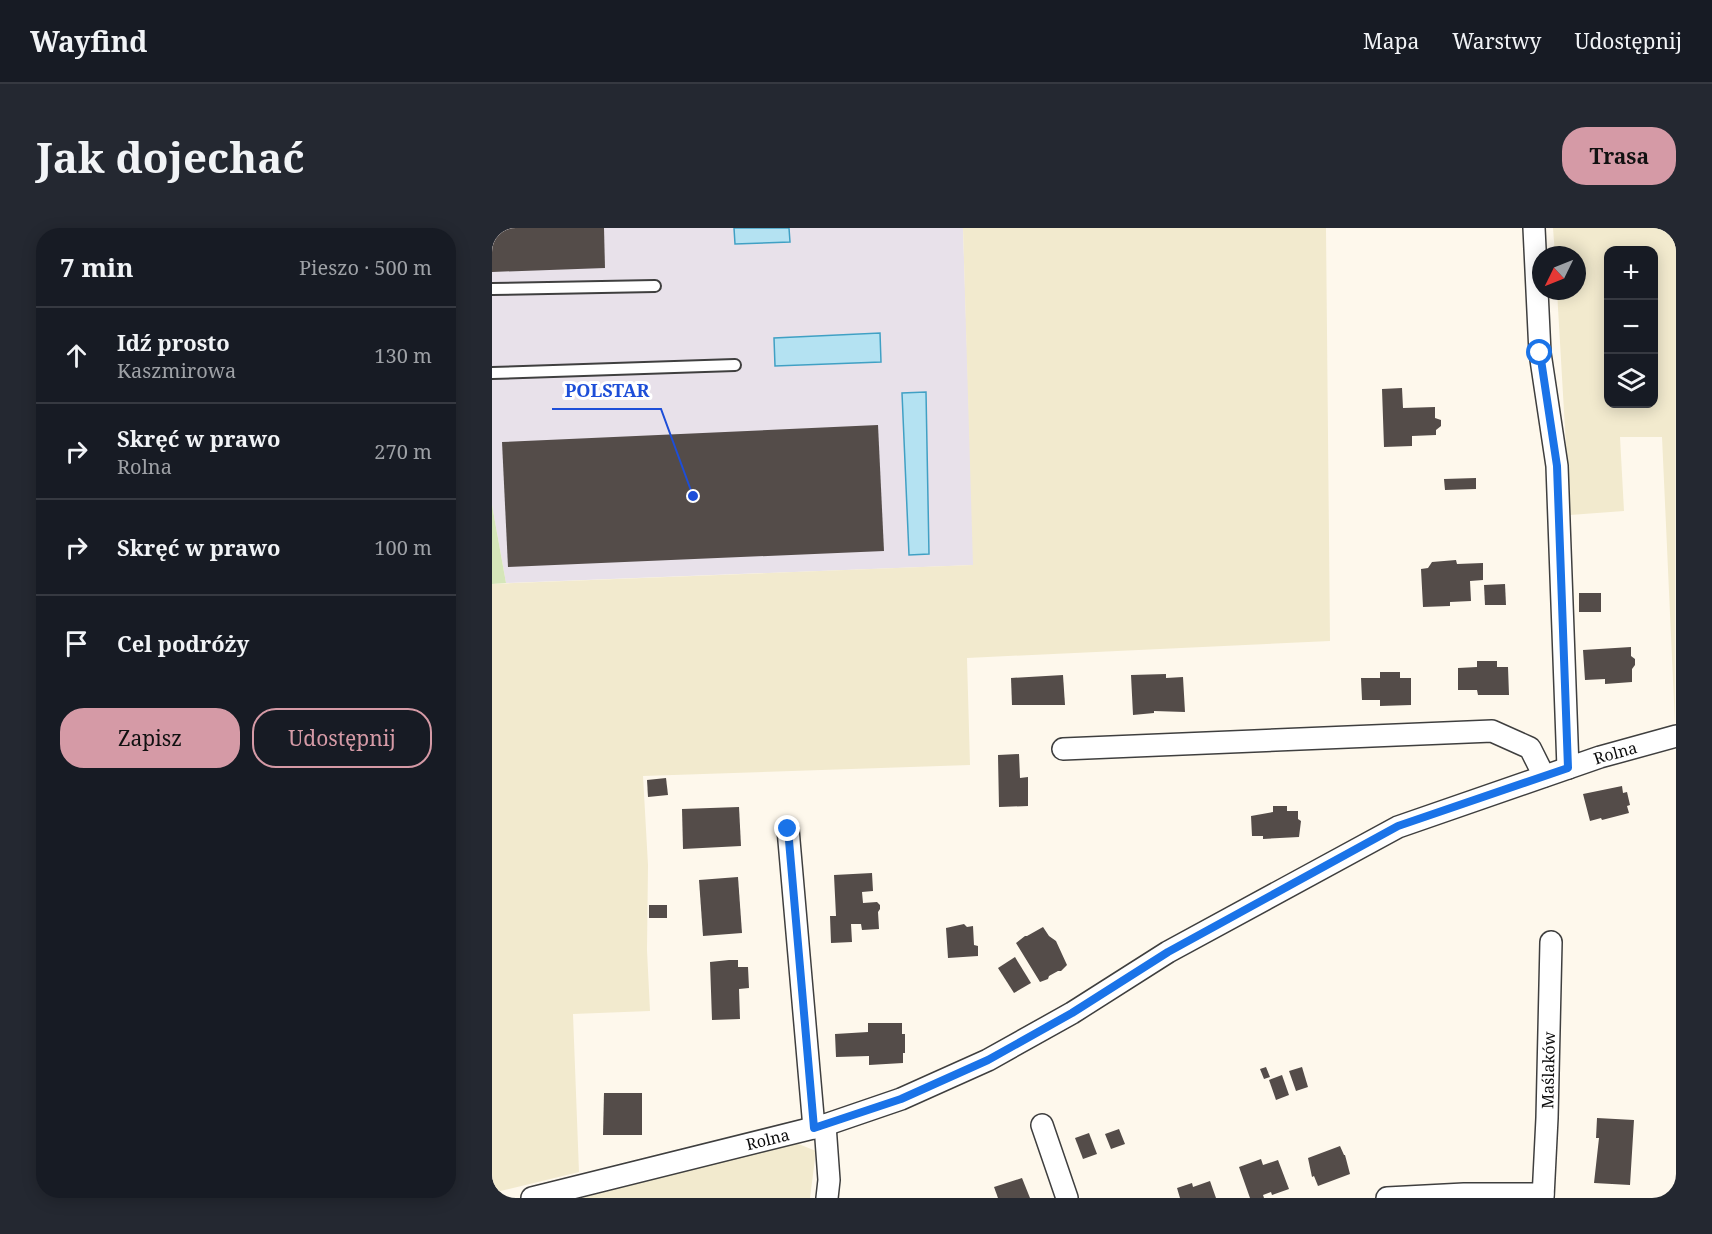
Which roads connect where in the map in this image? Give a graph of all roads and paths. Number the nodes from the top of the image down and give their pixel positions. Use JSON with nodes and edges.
{"nodes":[{"id":1,"x":1534,"y":228,"type":"edge"},
{"id":2,"x":655,"y":286,"type":"dead end"},
{"id":3,"x":492,"y":289,"type":"edge"},
{"id":4,"x":735,"y":365,"type":"dead end"},
{"id":5,"x":492,"y":373,"type":"edge"},
{"id":6,"x":1676,"y":736,"type":"edge"},
{"id":7,"x":1063,"y":748,"type":"dead end"},
{"id":8,"x":1568,"y":768,"type":"junction"},
{"id":9,"x":1544,"y":776,"type":"junction"},
{"id":10,"x":788,"y":829,"type":"dead end"},
{"id":11,"x":1551,"y":942,"type":"dead end"},
{"id":12,"x":1042,"y":1125,"type":"dead end"},
{"id":13,"x":819,"y":1126,"type":"junction"},
{"id":14,"x":1543,"y":1196,"type":"edge"},
{"id":15,"x":532,"y":1198,"type":"edge"},
{"id":16,"x":826,"y":1198,"type":"edge"},
{"id":17,"x":1067,"y":1198,"type":"edge"},
{"id":18,"x":1387,"y":1198,"type":"edge"}],
"edges":[{"from":1,"to":8,"type":"street"},
{"from":2,"to":3,"type":"lane"},
{"from":4,"to":5,"type":"lane"},
{"from":6,"to":8,"type":"street","name":"Rolna"},
{"from":7,"to":9,"type":"street"},
{"from":8,"to":9,"type":"street","name":"Rolna"},
{"from":9,"to":13,"type":"street","name":"Rolna"},
{"from":10,"to":13,"type":"street"},
{"from":11,"to":14,"type":"street","name":"Maślaków"},
{"from":12,"to":17,"type":"street"},
{"from":13,"to":15,"type":"street","name":"Rolna"},
{"from":13,"to":16,"type":"street"},
{"from":14,"to":18,"type":"street"}]}
